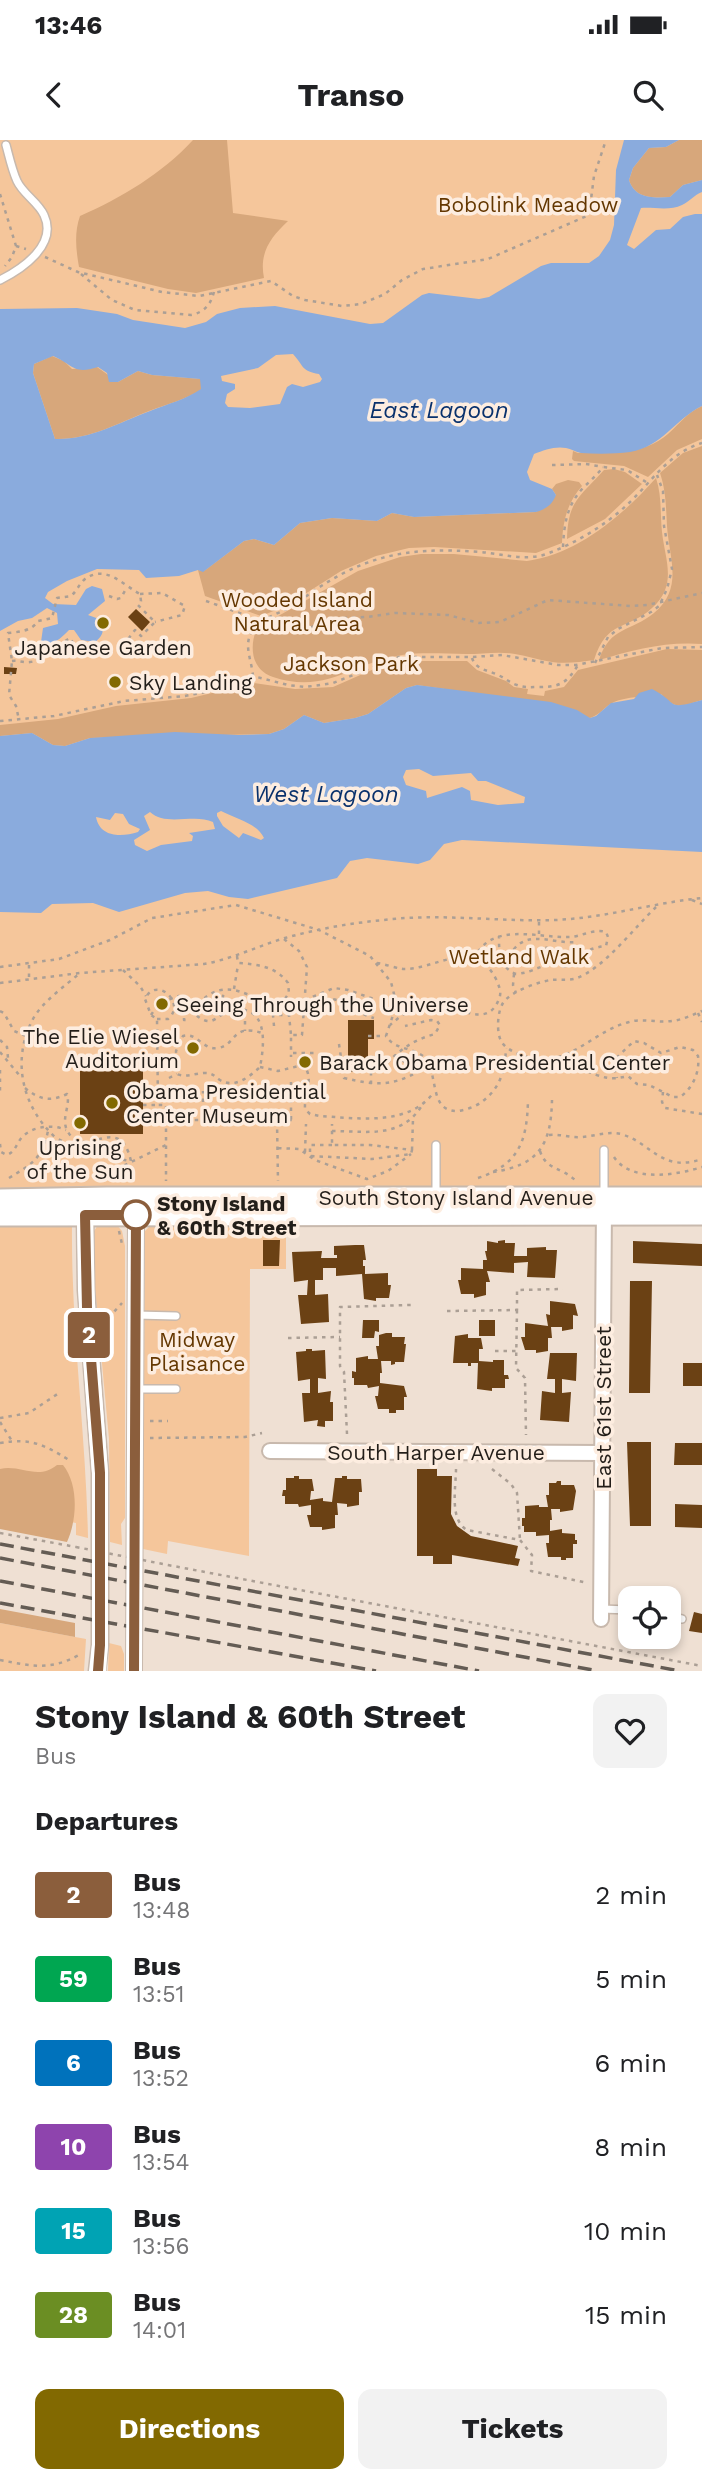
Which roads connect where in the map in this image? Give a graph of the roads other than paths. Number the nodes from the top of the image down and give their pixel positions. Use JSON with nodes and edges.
{"nodes":[{"id":1,"x":6,"y":145,"type":"dead end"},
{"id":2,"x":0,"y":280,"type":"edge"},
{"id":3,"x":436,"y":1145,"type":"dead end"},
{"id":4,"x":608,"y":1150,"type":"road end"},
{"id":5,"x":85,"y":1197,"type":"junction"},
{"id":6,"x":702,"y":1197,"type":"edge"},
{"id":7,"x":0,"y":1199,"type":"edge"},
{"id":8,"x":436,"y":1206,"type":"junction"},
{"id":9,"x":604,"y":1206,"type":"junction"},
{"id":10,"x":136,"y":1215,"type":"junction"},
{"id":11,"x":702,"y":1215,"type":"edge"},
{"id":12,"x":0,"y":1216,"type":"edge"},
{"id":13,"x":135,"y":1315,"type":"junction"},
{"id":14,"x":176,"y":1316,"type":"dead end"},
{"id":15,"x":176,"y":1389,"type":"dead end"},
{"id":16,"x":135,"y":1390,"type":"junction"},
{"id":17,"x":270,"y":1451,"type":"dead end"},
{"id":18,"x":602,"y":1453,"type":"junction"},
{"id":19,"x":618,"y":1612,"type":"edge"},
{"id":20,"x":601,"y":1614,"type":"joint"},
{"id":21,"x":97,"y":1671,"type":"edge"},
{"id":22,"x":134,"y":1671,"type":"edge"}],
"edges":[{"from":1,"to":2,"type":"lane"},
{"from":3,"to":8,"type":"lane"},
{"from":4,"to":9,"type":"lane"},
{"from":5,"to":7,"type":"main road","name":"South Stony Island Avenue"},
{"from":5,"to":8,"type":"main road","name":"South Stony Island Avenue"},
{"from":5,"to":10,"type":"main road","name":"South Stony Island Avenue"},
{"from":5,"to":12,"type":"main road","name":"South Stony Island Avenue"},
{"from":5,"to":21,"type":"street"},
{"from":6,"to":9,"type":"main road","name":"South Stony Island Avenue"},
{"from":8,"to":9,"type":"main road","name":"South Stony Island Avenue"},
{"from":8,"to":10,"type":"main road","name":"South Stony Island Avenue"},
{"from":9,"to":11,"type":"main road","name":"South Stony Island Avenue"},
{"from":9,"to":18,"type":"street","name":"East 61st Street"},
{"from":10,"to":13,"type":"street"},
{"from":13,"to":14,"type":"lane"},
{"from":13,"to":16,"type":"street"},
{"from":15,"to":16,"type":"lane"},
{"from":16,"to":22,"type":"street"},
{"from":17,"to":18,"type":"street","name":"South Harper Avenue"},
{"from":18,"to":20,"type":"street","name":"East 61st Street"},
{"from":19,"to":20,"type":"lane"}]}
